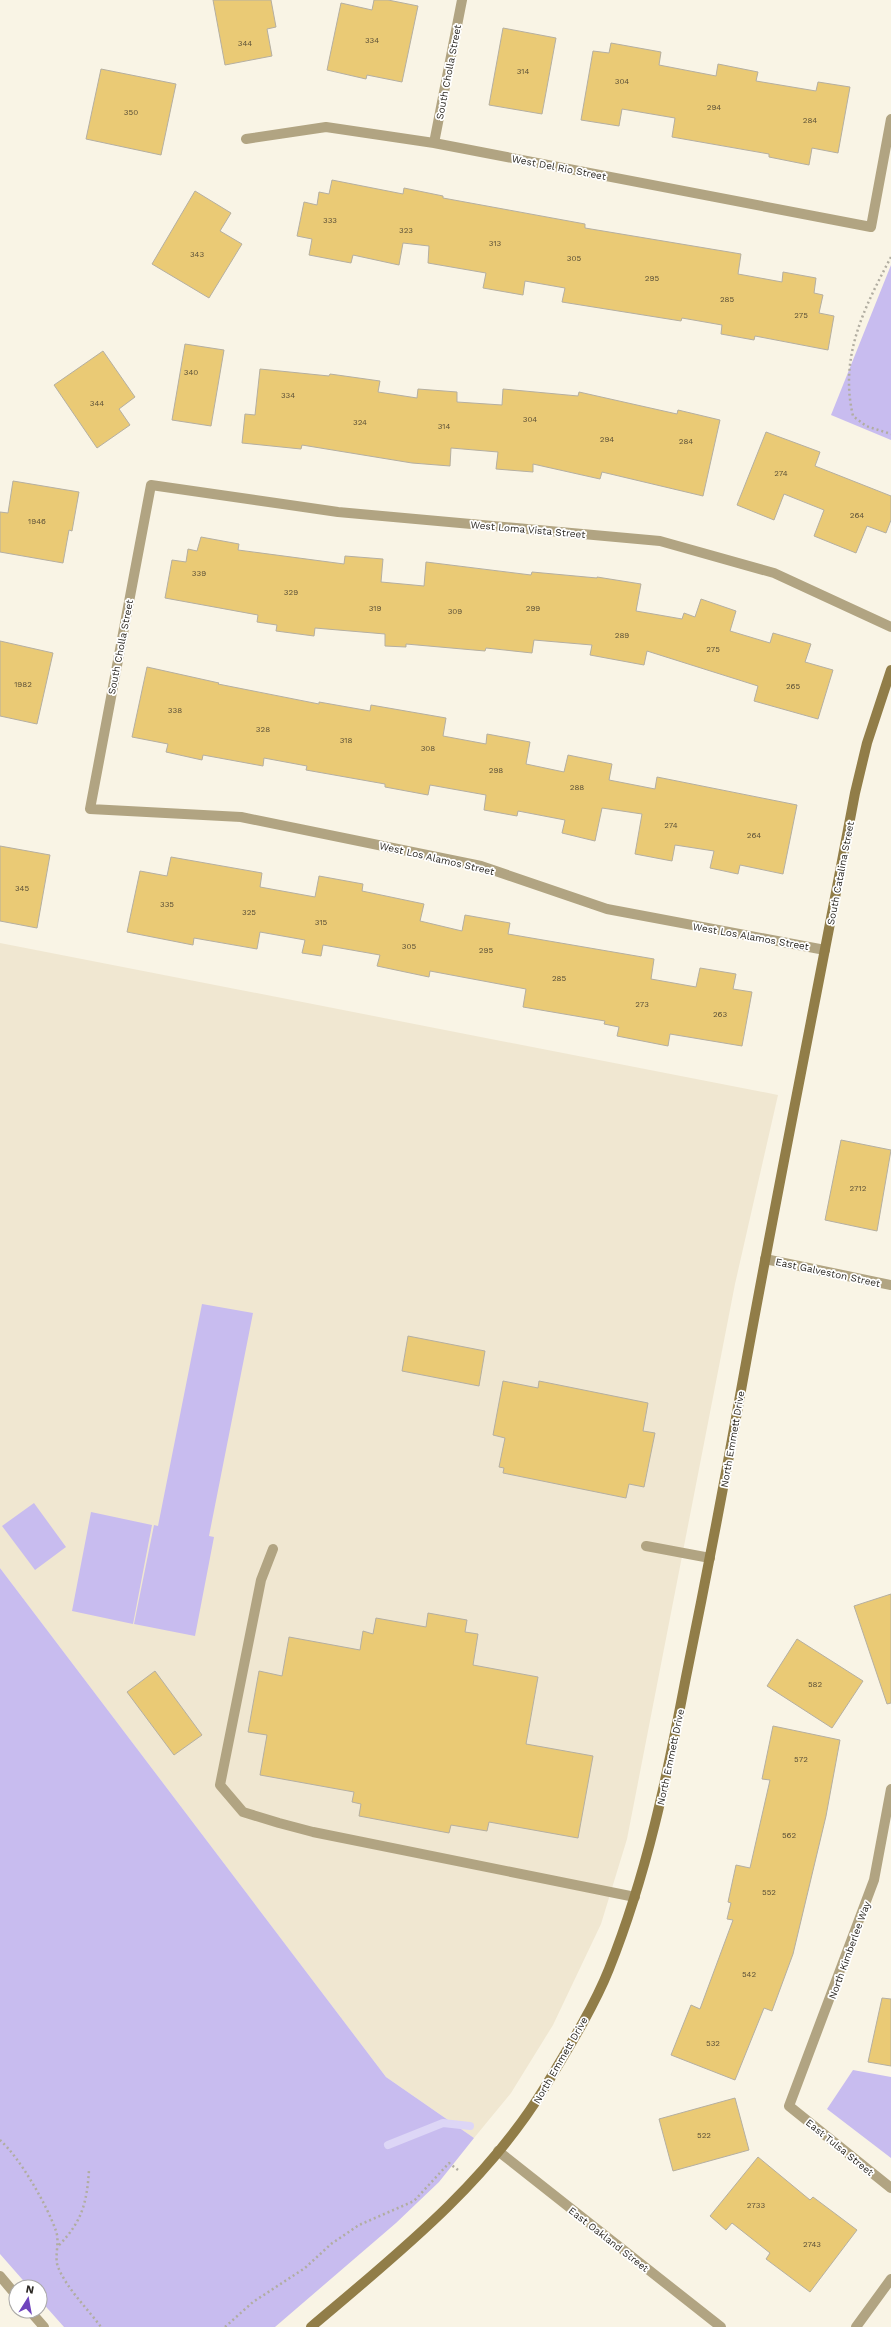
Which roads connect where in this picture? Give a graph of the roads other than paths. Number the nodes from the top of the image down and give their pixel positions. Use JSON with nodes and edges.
{"nodes":[{"id":1,"x":462,"y":0,"type":"edge"},
{"id":2,"x":891,"y":119,"type":"edge"},
{"id":3,"x":246,"y":139,"type":"dead end"},
{"id":4,"x":434,"y":143,"type":"junction"},
{"id":5,"x":151,"y":485,"type":"joint"},
{"id":6,"x":891,"y":627,"type":"edge"},
{"id":7,"x":891,"y":670,"type":"edge"},
{"id":8,"x":90,"y":809,"type":"joint"},
{"id":9,"x":825,"y":950,"type":"junction"},
{"id":10,"x":799,"y":1078,"type":"joint"},
{"id":11,"x":765,"y":1259,"type":"junction"},
{"id":12,"x":891,"y":1285,"type":"edge"},
{"id":13,"x":646,"y":1546,"type":"dead end"},
{"id":14,"x":272,"y":1549,"type":"dead end"},
{"id":15,"x":710,"y":1558,"type":"junction"},
{"id":16,"x":891,"y":1789,"type":"edge"},
{"id":17,"x":635,"y":1897,"type":"junction"},
{"id":18,"x":789,"y":2106,"type":"joint"},
{"id":19,"x":498,"y":2151,"type":"junction"},
{"id":20,"x":891,"y":2188,"type":"edge"},
{"id":21,"x":0,"y":2276,"type":"edge"},
{"id":22,"x":891,"y":2279,"type":"edge"},
{"id":23,"x":8,"y":2286,"type":"edge"},
{"id":24,"x":37,"y":2319,"type":"edge"},
{"id":25,"x":44,"y":2327,"type":"edge"},
{"id":26,"x":311,"y":2327,"type":"edge"},
{"id":27,"x":721,"y":2327,"type":"edge"},
{"id":28,"x":856,"y":2327,"type":"edge"}],
"edges":[{"from":1,"to":4,"type":"street","name":"South Cholla Street"},
{"from":2,"to":4,"type":"street","name":"West Del Rio Street"},
{"from":3,"to":4,"type":"street","name":"West Del Rio Street"},
{"from":5,"to":6,"type":"street","name":"West Loma Vista Street"},
{"from":5,"to":8,"type":"street","name":"South Cholla Street"},
{"from":7,"to":9,"type":"street","name":"South Catalina Street"},
{"from":8,"to":9,"type":"street","name":"West Los Alamos Street"},
{"from":9,"to":10,"type":"street","name":"South Catalina Street"},
{"from":10,"to":11,"type":"street","name":"North Emmett Drive"},
{"from":11,"to":12,"type":"street","name":"East Galveston Street"},
{"from":11,"to":15,"type":"street","name":"North Emmett Drive"},
{"from":13,"to":15,"type":"street"},
{"from":14,"to":17,"type":"street"},
{"from":15,"to":17,"type":"street","name":"North Emmett Drive"},
{"from":16,"to":18,"type":"street","name":"North Kimberlee Way"},
{"from":17,"to":19,"type":"street","name":"North Emmett Drive"},
{"from":18,"to":20,"type":"street","name":"East Tulsa Street"},
{"from":19,"to":26,"type":"street","name":"North Emmett Drive"},
{"from":19,"to":27,"type":"street","name":"East Oakland Street"},
{"from":21,"to":23,"type":"street"},
{"from":22,"to":28,"type":"street"},
{"from":24,"to":25,"type":"street"}]}
